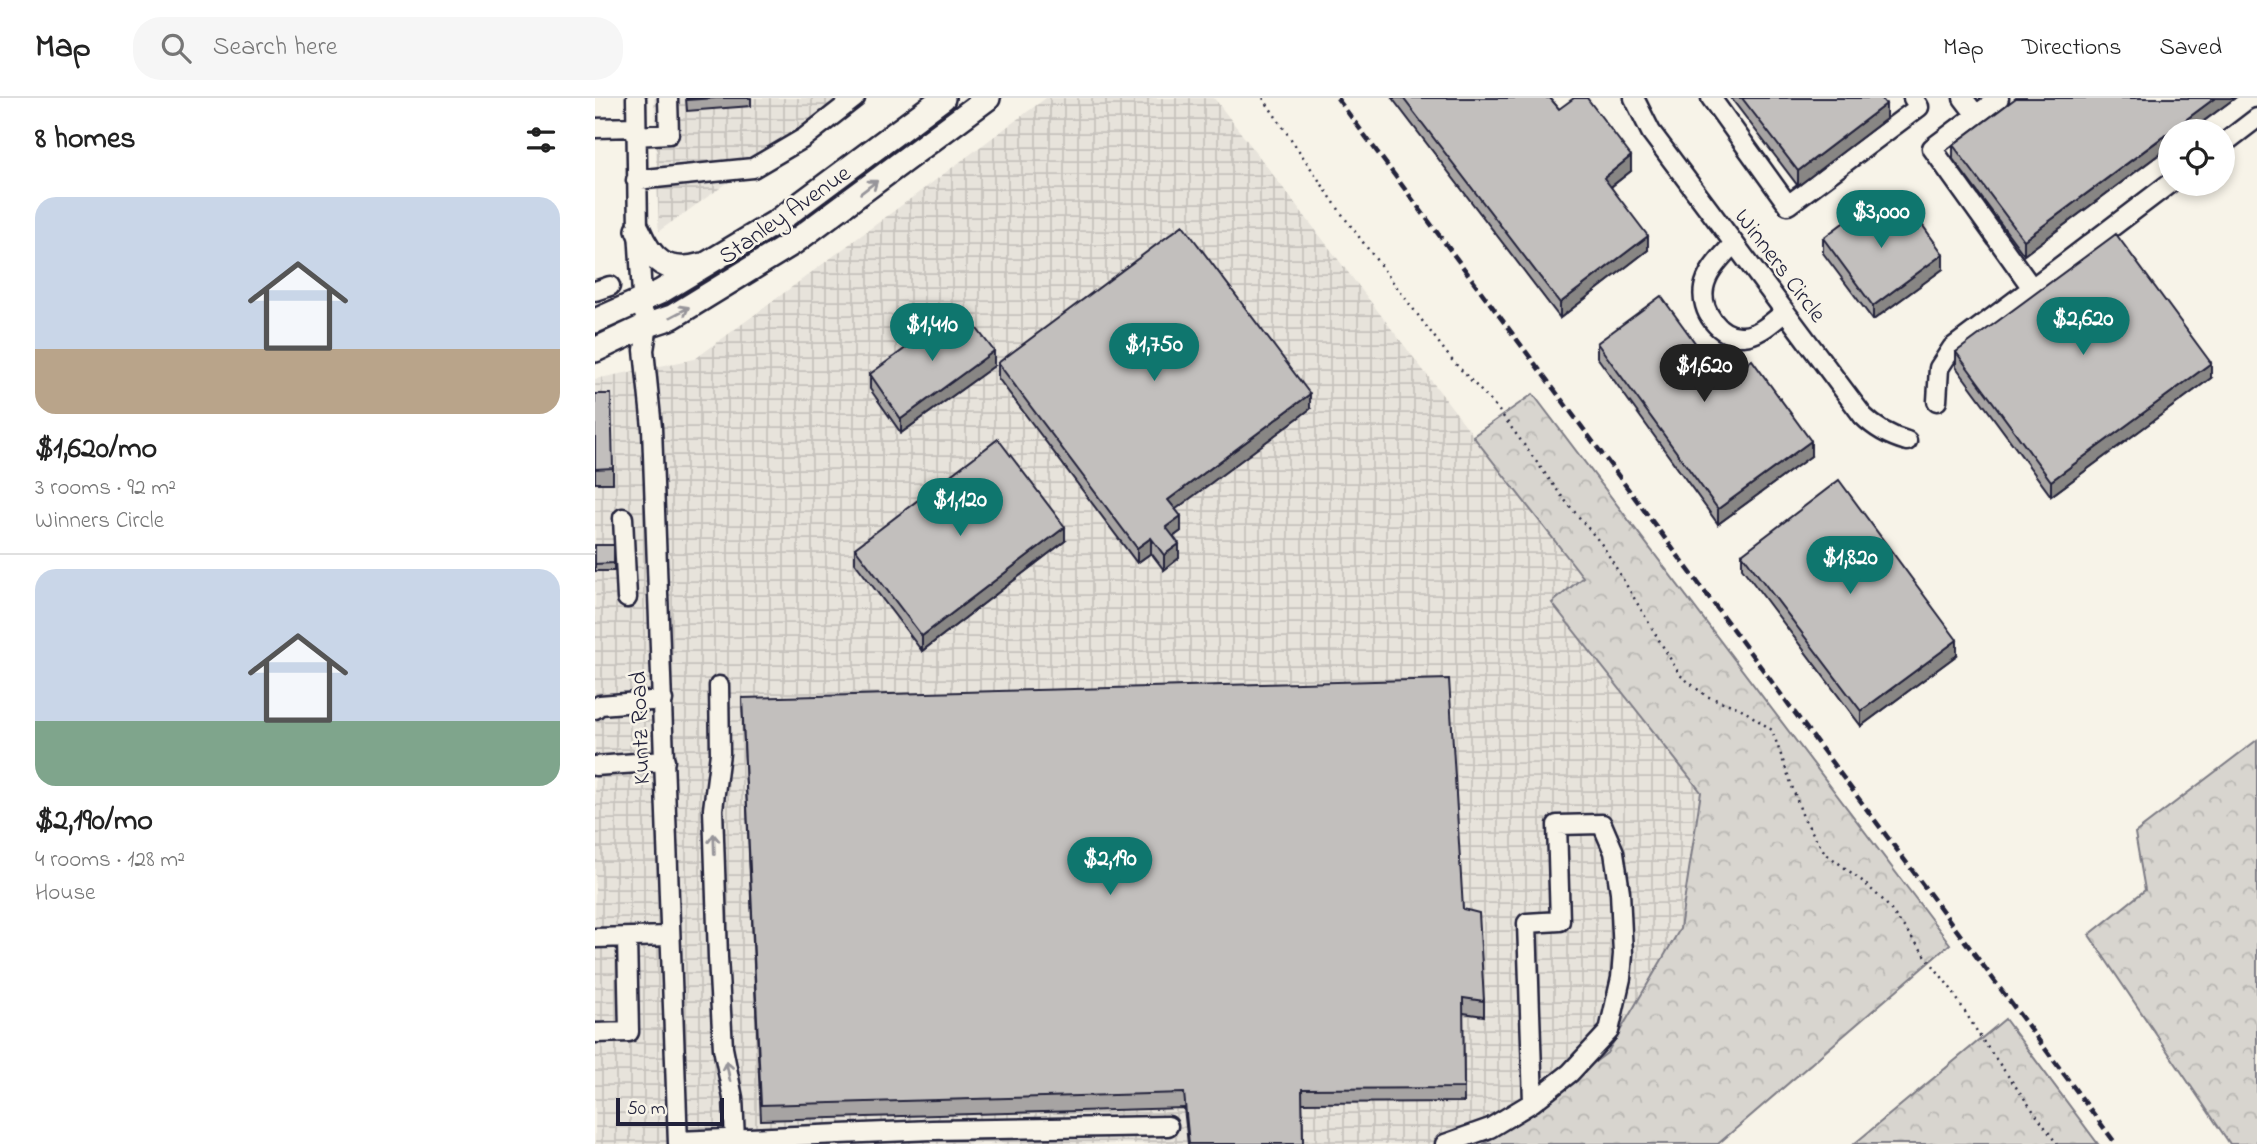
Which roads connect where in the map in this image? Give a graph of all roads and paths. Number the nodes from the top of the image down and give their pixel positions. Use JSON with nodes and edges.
{"nodes":[{"id":1,"x":636,"y":98,"type":"edge"},
{"id":2,"x":669,"y":98,"type":"edge"},
{"id":3,"x":855,"y":98,"type":"edge"},
{"id":4,"x":943,"y":98,"type":"edge"},
{"id":5,"x":988,"y":98,"type":"edge"},
{"id":6,"x":1263,"y":98,"type":"edge"},
{"id":7,"x":1634,"y":98,"type":"edge"},
{"id":8,"x":1711,"y":98,"type":"edge"},
{"id":9,"x":1913,"y":98,"type":"edge"},
{"id":10,"x":1963,"y":98,"type":"edge"},
{"id":11,"x":1999,"y":98,"type":"edge"},
{"id":12,"x":1976,"y":115,"type":"junction"},
{"id":13,"x":2257,"y":118,"type":"edge"},
{"id":14,"x":595,"y":128,"type":"edge"},
{"id":15,"x":636,"y":131,"type":"junction"},
{"id":16,"x":2235,"y":135,"type":"edge"},
{"id":17,"x":636,"y":180,"type":"junction"},
{"id":18,"x":2158,"y":192,"type":"edge"},
{"id":19,"x":638,"y":230,"type":"junction"},
{"id":20,"x":1734,"y":243,"type":"junction"},
{"id":21,"x":715,"y":261,"type":"junction"},
{"id":22,"x":2032,"y":288,"type":"junction"},
{"id":23,"x":644,"y":312,"type":"junction"},
{"id":24,"x":1785,"y":312,"type":"junction"},
{"id":25,"x":595,"y":321,"type":"edge"},
{"id":26,"x":595,"y":350,"type":"edge"},
{"id":27,"x":1937,"y":401,"type":"dead end"},
{"id":28,"x":1906,"y":441,"type":"dead end"},
{"id":29,"x":623,"y":518,"type":"dead end"},
{"id":30,"x":628,"y":598,"type":"dead end"},
{"id":31,"x":719,"y":686,"type":"dead end"},
{"id":32,"x":663,"y":700,"type":"junction"},
{"id":33,"x":595,"y":709,"type":"edge"},
{"id":34,"x":665,"y":761,"type":"junction"},
{"id":35,"x":595,"y":766,"type":"edge"},
{"id":36,"x":670,"y":936,"type":"junction"},
{"id":37,"x":627,"y":938,"type":"junction"},
{"id":38,"x":595,"y":939,"type":"edge"},
{"id":39,"x":595,"y":1033,"type":"edge"},
{"id":40,"x":1533,"y":1102,"type":"junction"},
{"id":41,"x":1168,"y":1126,"type":"dead end"},
{"id":42,"x":870,"y":1138,"type":"edge"},
{"id":43,"x":735,"y":1139,"type":"junction"},
{"id":44,"x":678,"y":1143,"type":"edge"},
{"id":45,"x":1445,"y":1144,"type":"edge"},
{"id":46,"x":2057,"y":1144,"type":"edge"}],
"edges":[{"from":1,"to":15,"type":"street","name":"Kuntz Road"},
{"from":2,"to":15,"type":"street"},
{"from":3,"to":17,"type":"street"},
{"from":4,"to":21,"type":"main road","name":"Stanley Avenue"},
{"from":23,"to":5,"type":"main road","name":"Stanley Avenue","one_way":true},
{"from":6,"to":46,"type":"path"},
{"from":7,"to":20,"type":"street","name":"Winners Circle"},
{"from":8,"to":9,"type":"street"},
{"from":10,"to":12,"type":"street"},
{"from":11,"to":12,"type":"street"},
{"from":12,"to":22,"type":"street"},
{"from":13,"to":16,"type":"street"},
{"from":14,"to":15,"type":"street"},
{"from":15,"to":17,"type":"street","name":"Kuntz Road"},
{"from":17,"to":19,"type":"street","name":"Kuntz Road"},
{"from":18,"to":22,"type":"street"},
{"from":19,"to":21,"type":"main road"},
{"from":19,"to":23,"type":"street","name":"Kuntz Road"},
{"from":20,"to":24,"type":"street","name":"Winners Circle"},
{"from":20,"to":24,"type":"street"},
{"from":21,"to":23,"type":"main road","name":"Stanley Avenue"},
{"from":22,"to":27,"type":"street"},
{"from":23,"to":25,"type":"main road","name":"Stanley Avenue"},
{"from":23,"to":26,"type":"main road","name":"Stanley Avenue"},
{"from":23,"to":32,"type":"street","name":"Kuntz Road"},
{"from":24,"to":28,"type":"street","name":"Winners Circle"},
{"from":29,"to":30,"type":"street"},
{"from":43,"to":31,"type":"street","one_way":true},
{"from":32,"to":33,"type":"street"},
{"from":32,"to":34,"type":"street","name":"Kuntz Road"},
{"from":34,"to":35,"type":"street"},
{"from":34,"to":36,"type":"street","name":"Kuntz Road"},
{"from":36,"to":37,"type":"street"},
{"from":36,"to":44,"type":"street","name":"Kuntz Road"},
{"from":37,"to":38,"type":"street"},
{"from":37,"to":39,"type":"street"},
{"from":40,"to":40,"type":"street"},
{"from":40,"to":45,"type":"street"},
{"from":41,"to":42,"type":"street"},
{"from":42,"to":43,"type":"street"},
{"from":43,"to":44,"type":"street"}]}
